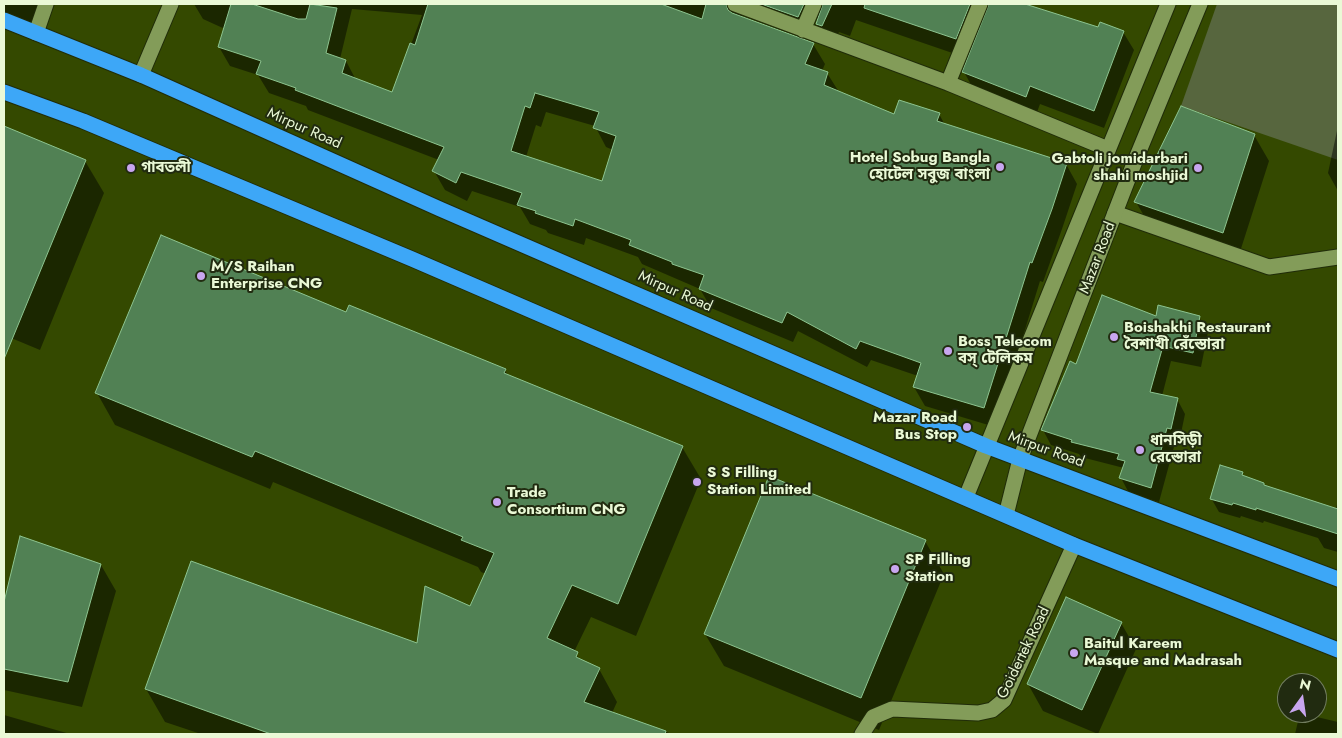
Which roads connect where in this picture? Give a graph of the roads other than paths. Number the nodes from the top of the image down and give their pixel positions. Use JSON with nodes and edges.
{"nodes":[{"id":1,"x":46,"y":4,"type":"edge"},
{"id":2,"x":171,"y":4,"type":"edge"},
{"id":3,"x":735,"y":4,"type":"edge"},
{"id":4,"x":814,"y":4,"type":"edge"},
{"id":5,"x":980,"y":4,"type":"edge"},
{"id":6,"x":1168,"y":4,"type":"edge"},
{"id":7,"x":1200,"y":4,"type":"edge"},
{"id":8,"x":4,"y":20,"type":"edge"},
{"id":9,"x":803,"y":30,"type":"junction"},
{"id":10,"x":36,"y":33,"type":"junction"},
{"id":11,"x":142,"y":75,"type":"junction"},
{"id":12,"x":948,"y":83,"type":"junction"},
{"id":13,"x":4,"y":92,"type":"edge"},
{"id":14,"x":1108,"y":149,"type":"junction"},
{"id":15,"x":1115,"y":213,"type":"junction"},
{"id":16,"x":1338,"y":257,"type":"edge"},
{"id":17,"x":986,"y":446,"type":"junction"},
{"id":18,"x":1020,"y":459,"type":"junction"},
{"id":19,"x":966,"y":497,"type":"junction"},
{"id":20,"x":1006,"y":515,"type":"junction"},
{"id":21,"x":1074,"y":545,"type":"junction"},
{"id":22,"x":1338,"y":580,"type":"edge"},
{"id":23,"x":1338,"y":650,"type":"edge"},
{"id":24,"x":862,"y":734,"type":"edge"}],
"edges":[{"from":1,"to":10,"type":"street"},
{"from":2,"to":11,"type":"street"},
{"from":3,"to":9,"type":"street"},
{"from":4,"to":9,"type":"street"},
{"from":5,"to":12,"type":"street"},
{"from":6,"to":14,"type":"street","name":"Mazar Road"},
{"from":7,"to":15,"type":"street","name":"Mazar Road"},
{"from":8,"to":10,"type":"highway","name":"Mirpur Road"},
{"from":9,"to":12,"type":"street"},
{"from":10,"to":11,"type":"highway","name":"Mirpur Road"},
{"from":11,"to":17,"type":"highway","name":"Mirpur Road"},
{"from":12,"to":14,"type":"street"},
{"from":13,"to":19,"type":"highway"},
{"from":14,"to":17,"type":"street","name":"Mazar Road"},
{"from":15,"to":16,"type":"street"},
{"from":15,"to":18,"type":"street","name":"Mazar Road"},
{"from":17,"to":18,"type":"highway","name":"Mirpur Road"},
{"from":17,"to":19,"type":"street","name":"Mazar Road"},
{"from":18,"to":20,"type":"street","name":"Mazar Road"},
{"from":18,"to":22,"type":"highway","name":"Mirpur Road"},
{"from":19,"to":20,"type":"highway"},
{"from":20,"to":21,"type":"highway"},
{"from":21,"to":23,"type":"highway"},
{"from":21,"to":24,"type":"street","name":"Goidertek Road"}]}
